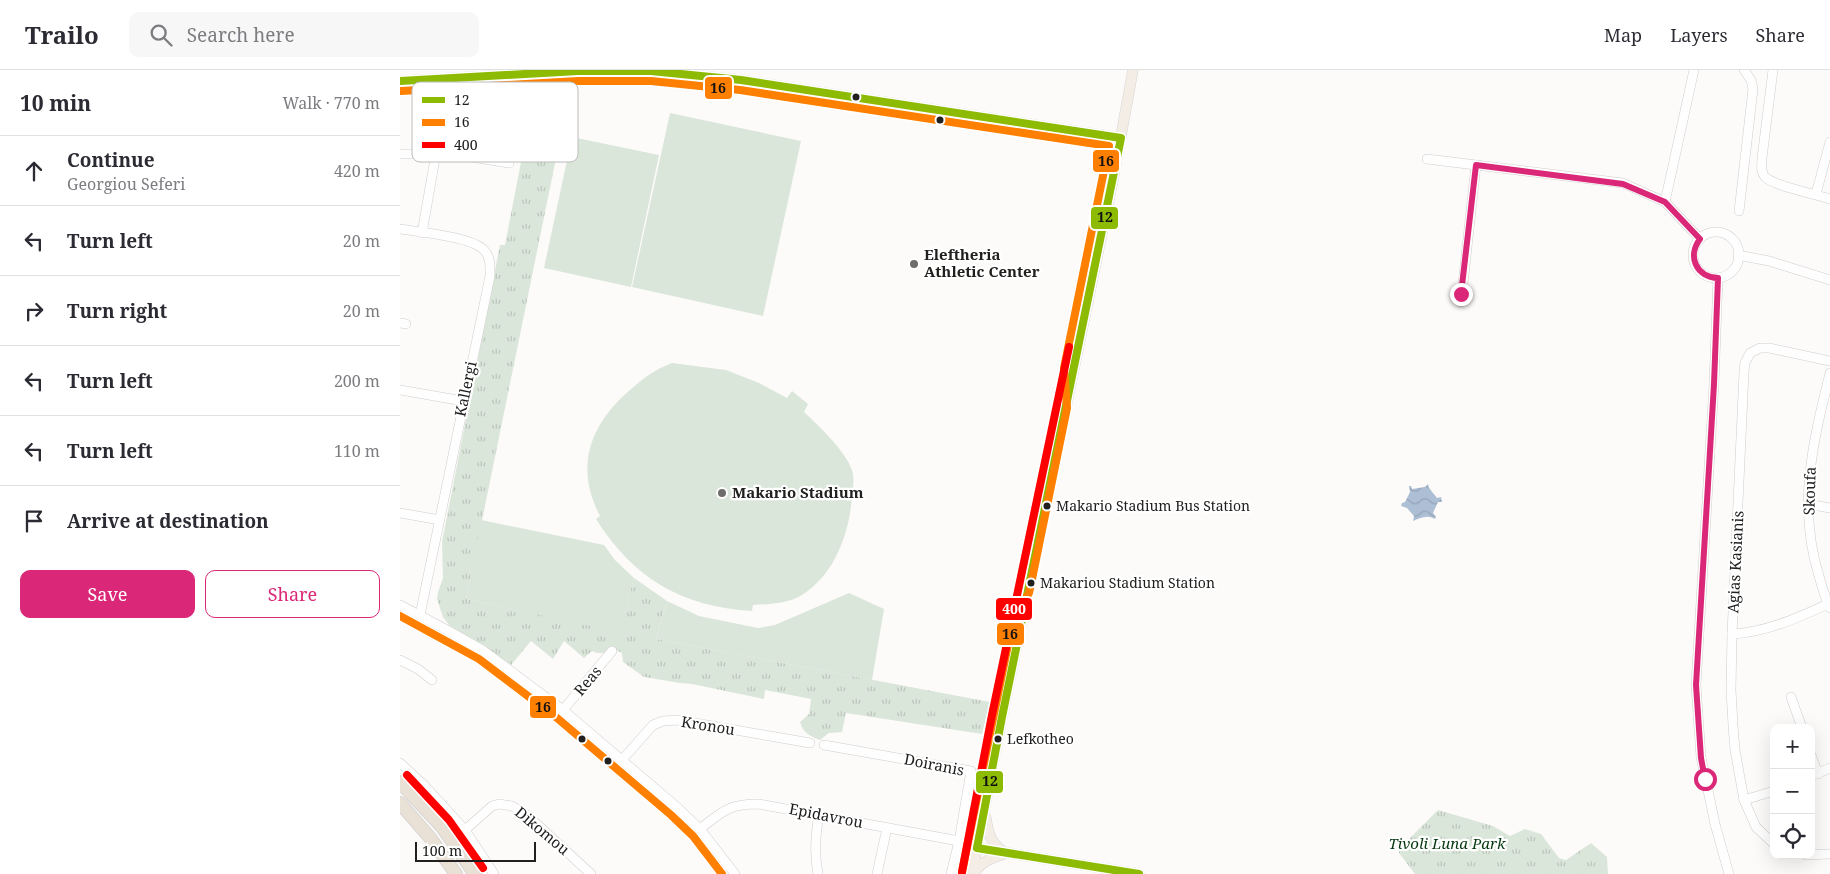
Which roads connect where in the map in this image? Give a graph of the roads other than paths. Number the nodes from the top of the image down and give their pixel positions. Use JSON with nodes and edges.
{"nodes":[{"id":1,"x":1133,"y":70,"type":"edge"},
{"id":2,"x":1694,"y":70,"type":"edge"},
{"id":3,"x":1744,"y":70,"type":"edge"},
{"id":4,"x":1774,"y":70,"type":"edge"},
{"id":5,"x":578,"y":71,"type":"edge"},
{"id":6,"x":651,"y":71,"type":"edge"},
{"id":7,"x":400,"y":81,"type":"edge"},
{"id":8,"x":1121,"y":138,"type":"junction"},
{"id":9,"x":1830,"y":142,"type":"edge"},
{"id":10,"x":1427,"y":159,"type":"dead end"},
{"id":11,"x":434,"y":162,"type":"edge"},
{"id":12,"x":503,"y":162,"type":"edge"},
{"id":13,"x":509,"y":163,"type":"dead end"},
{"id":14,"x":1476,"y":165,"type":"junction"},
{"id":15,"x":1816,"y":194,"type":"junction"},
{"id":16,"x":1830,"y":199,"type":"edge"},
{"id":17,"x":1665,"y":202,"type":"junction"},
{"id":18,"x":1739,"y":212,"type":"dead end"},
{"id":19,"x":400,"y":229,"type":"edge"},
{"id":20,"x":422,"y":232,"type":"junction"},
{"id":21,"x":1700,"y":239,"type":"junction"},
{"id":22,"x":1738,"y":256,"type":"junction"},
{"id":23,"x":1718,"y":278,"type":"junction"},
{"id":24,"x":1830,"y":280,"type":"edge"},
{"id":25,"x":1461,"y":302,"type":"dead end"},
{"id":26,"x":1830,"y":361,"type":"edge"},
{"id":27,"x":1830,"y":373,"type":"edge"},
{"id":28,"x":400,"y":390,"type":"edge"},
{"id":29,"x":463,"y":401,"type":"junction"},
{"id":30,"x":1826,"y":406,"type":"edge"},
{"id":31,"x":1808,"y":504,"type":"junction"},
{"id":32,"x":1830,"y":508,"type":"edge"},
{"id":33,"x":400,"y":512,"type":"edge"},
{"id":34,"x":440,"y":520,"type":"junction"},
{"id":35,"x":400,"y":606,"type":"edge"},
{"id":36,"x":1829,"y":606,"type":"edge"},
{"id":37,"x":420,"y":615,"type":"junction"},
{"id":38,"x":1732,"y":634,"type":"junction"},
{"id":39,"x":612,"y":652,"type":"dead end"},
{"id":40,"x":400,"y":660,"type":"edge"},
{"id":41,"x":432,"y":680,"type":"dead end"},
{"id":42,"x":1791,"y":697,"type":"dead end"},
{"id":43,"x":563,"y":710,"type":"junction"},
{"id":44,"x":1801,"y":724,"type":"edge"},
{"id":45,"x":810,"y":743,"type":"dead end"},
{"id":46,"x":824,"y":745,"type":"dead end"},
{"id":47,"x":622,"y":760,"type":"junction"},
{"id":48,"x":400,"y":763,"type":"edge"},
{"id":49,"x":1830,"y":768,"type":"edge"},
{"id":50,"x":1815,"y":775,"type":"edge"},
{"id":51,"x":400,"y":782,"type":"edge"},
{"id":52,"x":1770,"y":792,"type":"edge"},
{"id":53,"x":1744,"y":800,"type":"junction"},
{"id":54,"x":400,"y":803,"type":"edge"},
{"id":55,"x":985,"y":810,"type":"junction"},
{"id":56,"x":819,"y":815,"type":"junction"},
{"id":57,"x":887,"y":828,"type":"junction"},
{"id":58,"x":700,"y":829,"type":"junction"},
{"id":59,"x":466,"y":830,"type":"junction"},
{"id":60,"x":1770,"y":840,"type":"edge"},
{"id":61,"x":959,"y":841,"type":"junction"},
{"id":62,"x":977,"y":848,"type":"junction"},
{"id":63,"x":1007,"y":854,"type":"junction"},
{"id":64,"x":1830,"y":854,"type":"edge"},
{"id":65,"x":1815,"y":855,"type":"edge"},
{"id":66,"x":456,"y":874,"type":"edge"},
{"id":67,"x":475,"y":874,"type":"edge"},
{"id":68,"x":494,"y":874,"type":"edge"},
{"id":69,"x":591,"y":874,"type":"edge"},
{"id":70,"x":735,"y":874,"type":"edge"},
{"id":71,"x":818,"y":874,"type":"edge"},
{"id":72,"x":877,"y":874,"type":"edge"},
{"id":73,"x":951,"y":874,"type":"edge"},
{"id":74,"x":972,"y":874,"type":"edge"},
{"id":75,"x":1139,"y":874,"type":"edge"},
{"id":76,"x":1729,"y":874,"type":"edge"}],
"edges":[{"from":1,"to":8,"type":"main road"},
{"from":2,"to":17,"type":"street"},
{"from":3,"to":18,"type":"street"},
{"from":4,"to":15,"type":"street"},
{"from":5,"to":6,"type":"main road"},
{"from":5,"to":7,"type":"main road"},
{"from":6,"to":8,"type":"main road"},
{"from":8,"to":55,"type":"main road"},
{"from":9,"to":15,"type":"street"},
{"from":10,"to":14,"type":"street"},
{"from":11,"to":20,"type":"street"},
{"from":12,"to":13,"type":"street"},
{"from":14,"to":17,"type":"street"},
{"from":14,"to":25,"type":"street"},
{"from":15,"to":16,"type":"street"},
{"from":17,"to":21,"type":"street"},
{"from":19,"to":20,"type":"street","name":"Kallergi"},
{"from":20,"to":29,"type":"street","name":"Kallergi"},
{"from":21,"to":22,"type":"street"},
{"from":21,"to":23,"type":"street"},
{"from":22,"to":23,"type":"street"},
{"from":22,"to":24,"type":"street"},
{"from":23,"to":76,"type":"street"},
{"from":26,"to":38,"type":"street","name":"Agias Kasianis"},
{"from":27,"to":30,"type":"street","name":"Skoufa"},
{"from":28,"to":29,"type":"street"},
{"from":29,"to":34,"type":"street","name":"Kallergi"},
{"from":30,"to":31,"type":"street","name":"Skoufa"},
{"from":31,"to":32,"type":"street"},
{"from":31,"to":36,"type":"street","name":"Skoufa"},
{"from":33,"to":34,"type":"street"},
{"from":34,"to":37,"type":"street","name":"Kallergi"},
{"from":35,"to":37,"type":"street"},
{"from":36,"to":38,"type":"street"},
{"from":37,"to":43,"type":"street"},
{"from":38,"to":53,"type":"street","name":"Agias Kasianis"},
{"from":39,"to":43,"type":"street","name":"Reas"},
{"from":40,"to":41,"type":"street"},
{"from":42,"to":44,"type":"street"},
{"from":43,"to":47,"type":"street"},
{"from":45,"to":47,"type":"street","name":"Kronou"},
{"from":46,"to":61,"type":"street","name":"Doiranis"},
{"from":47,"to":58,"type":"street"},
{"from":48,"to":59,"type":"street"},
{"from":49,"to":50,"type":"street"},
{"from":51,"to":67,"type":"highway"},
{"from":52,"to":53,"type":"street"},
{"from":53,"to":60,"type":"street","name":"Agias Kasianis"},
{"from":54,"to":66,"type":"highway"},
{"from":55,"to":62,"type":"main road"},
{"from":55,"to":63,"type":"main road"},
{"from":56,"to":57,"type":"street","name":"Epidavrou"},
{"from":56,"to":58,"type":"street","name":"Epidavrou"},
{"from":56,"to":71,"type":"street"},
{"from":57,"to":61,"type":"street","name":"Epidavrou"},
{"from":57,"to":72,"type":"street"},
{"from":58,"to":70,"type":"street"},
{"from":59,"to":68,"type":"street"},
{"from":59,"to":69,"type":"street","name":"Dikomou"},
{"from":61,"to":73,"type":"street","name":"Doiranis"},
{"from":62,"to":63,"type":"main road"},
{"from":62,"to":74,"type":"main road"},
{"from":63,"to":74,"type":"main road"},
{"from":63,"to":75,"type":"main road"},
{"from":64,"to":65,"type":"street"}]}
